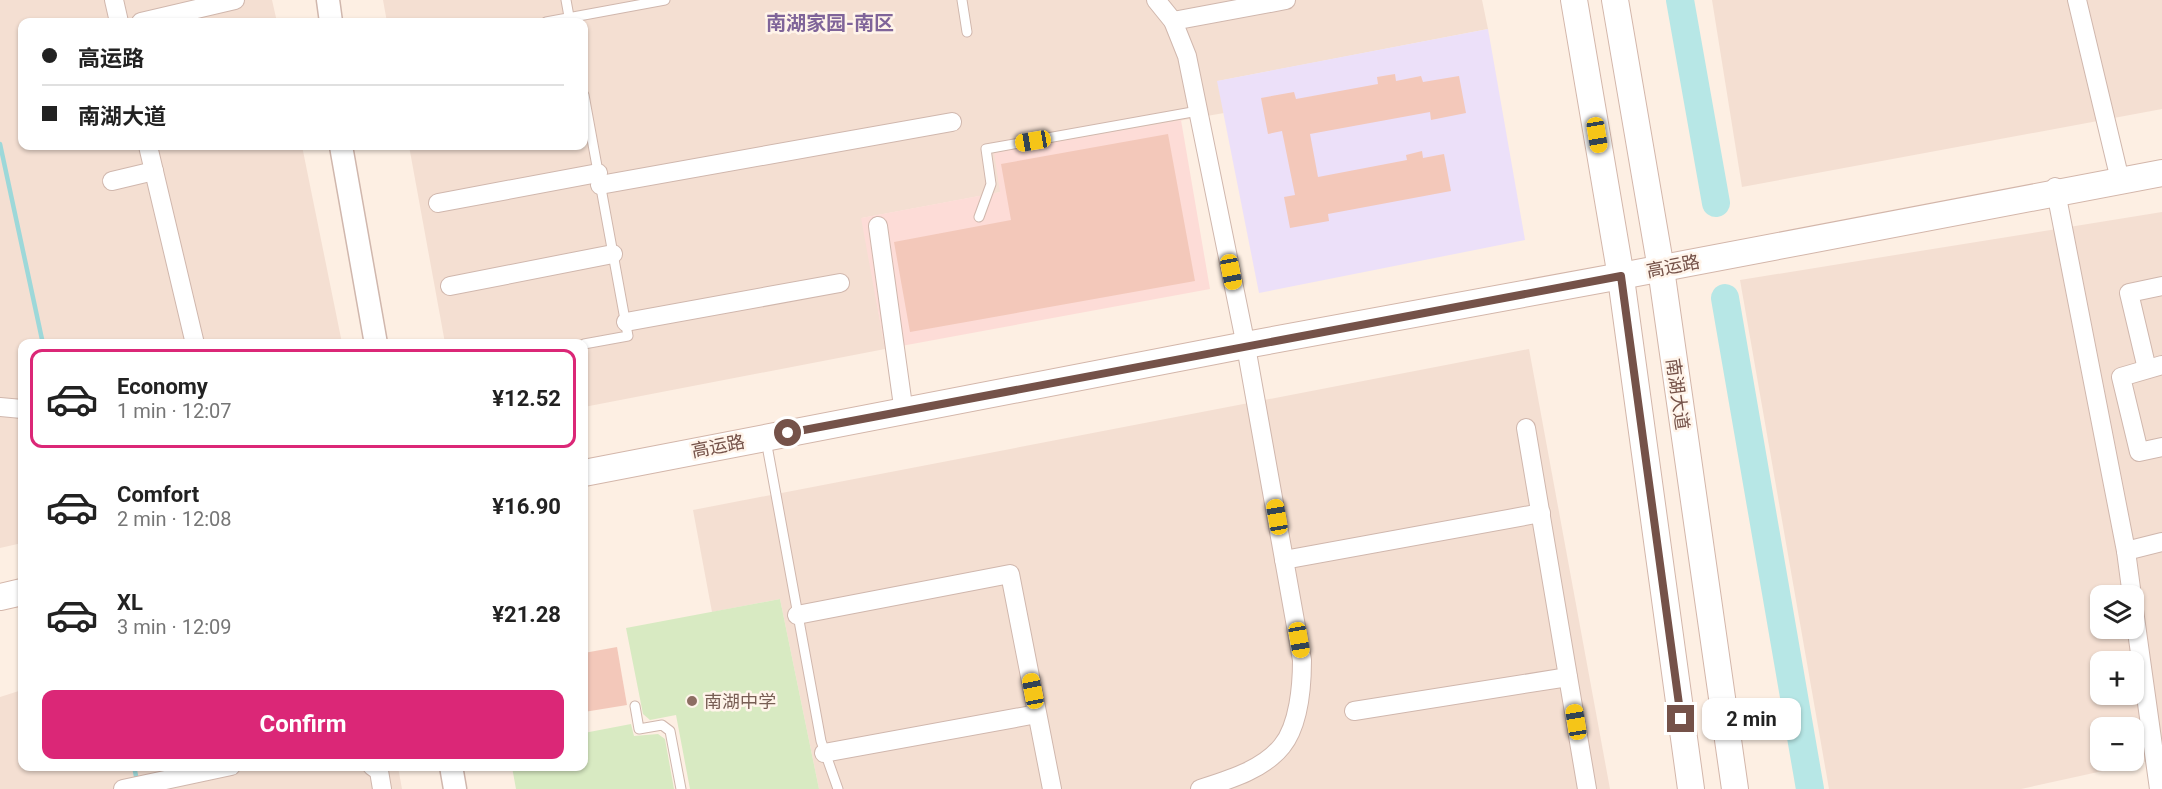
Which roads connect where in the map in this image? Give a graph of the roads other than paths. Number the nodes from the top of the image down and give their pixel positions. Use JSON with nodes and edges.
{"nodes":[{"id":1,"x":114,"y":0,"type":"edge"},
{"id":2,"x":235,"y":0,"type":"edge"},
{"id":3,"x":316,"y":0,"type":"edge"},
{"id":4,"x":328,"y":0,"type":"edge"},
{"id":5,"x":566,"y":0,"type":"edge"},
{"id":6,"x":665,"y":0,"type":"edge"},
{"id":7,"x":962,"y":0,"type":"edge"},
{"id":8,"x":1156,"y":0,"type":"edge"},
{"id":9,"x":1286,"y":0,"type":"edge"},
{"id":10,"x":1574,"y":0,"type":"edge"},
{"id":11,"x":1615,"y":0,"type":"edge"},
{"id":12,"x":2077,"y":0,"type":"edge"},
{"id":13,"x":119,"y":18,"type":"edge"},
{"id":14,"x":158,"y":18,"type":"edge"},
{"id":15,"x":319,"y":18,"type":"edge"},
{"id":16,"x":330,"y":18,"type":"edge"},
{"id":17,"x":570,"y":18,"type":"edge"},
{"id":18,"x":580,"y":18,"type":"edge"},
{"id":19,"x":1173,"y":21,"type":"junction"},
{"id":20,"x":967,"y":32,"type":"dead end"},
{"id":21,"x":1198,"y":111,"type":"junction"},
{"id":22,"x":588,"y":117,"type":"edge"},
{"id":23,"x":952,"y":122,"type":"dead end"},
{"id":24,"x":149,"y":150,"type":"edge"},
{"id":25,"x":342,"y":150,"type":"edge"},
{"id":26,"x":353,"y":150,"type":"edge"},
{"id":27,"x":2162,"y":168,"type":"edge"},
{"id":28,"x":154,"y":171,"type":"junction"},
{"id":29,"x":2162,"y":173,"type":"edge"},
{"id":30,"x":2120,"y":178,"type":"junction"},
{"id":31,"x":599,"y":179,"type":"junction"},
{"id":32,"x":112,"y":181,"type":"dead end"},
{"id":33,"x":2055,"y":189,"type":"junction"},
{"id":34,"x":438,"y":203,"type":"dead end"},
{"id":35,"x":979,"y":217,"type":"dead end"},
{"id":36,"x":878,"y":226,"type":"dead end"},
{"id":37,"x":613,"y":254,"type":"junction"},
{"id":38,"x":1660,"y":266,"type":"junction"},
{"id":39,"x":1620,"y":273,"type":"junction"},
{"id":40,"x":840,"y":283,"type":"dead end"},
{"id":41,"x":450,"y":286,"type":"dead end"},
{"id":42,"x":2162,"y":286,"type":"edge"},
{"id":43,"x":626,"y":322,"type":"junction"},
{"id":44,"x":194,"y":339,"type":"edge"},
{"id":45,"x":375,"y":339,"type":"edge"},
{"id":46,"x":385,"y":339,"type":"edge"},
{"id":47,"x":588,"y":343,"type":"edge"},
{"id":48,"x":1245,"y":343,"type":"junction"},
{"id":49,"x":2154,"y":367,"type":"edge"},
{"id":50,"x":903,"y":406,"type":"junction"},
{"id":51,"x":0,"y":407,"type":"edge"},
{"id":52,"x":18,"y":409,"type":"edge"},
{"id":53,"x":1526,"y":428,"type":"dead end"},
{"id":54,"x":765,"y":434,"type":"junction"},
{"id":55,"x":2162,"y":447,"type":"edge"},
{"id":56,"x":588,"y":465,"type":"edge"},
{"id":57,"x":588,"y":472,"type":"edge"},
{"id":58,"x":1540,"y":513,"type":"junction"},
{"id":59,"x":2162,"y":542,"type":"edge"},
{"id":60,"x":2126,"y":551,"type":"junction"},
{"id":61,"x":1284,"y":560,"type":"junction"},
{"id":62,"x":2131,"y":585,"type":"edge"},
{"id":63,"x":18,"y":587,"type":"edge"},
{"id":64,"x":0,"y":591,"type":"edge"},
{"id":65,"x":18,"y":593,"type":"edge"},
{"id":66,"x":0,"y":597,"type":"edge"},
{"id":67,"x":797,"y":615,"type":"junction"},
{"id":68,"x":2140,"y":639,"type":"edge"},
{"id":69,"x":1568,"y":677,"type":"junction"},
{"id":70,"x":634,"y":706,"type":"dead end"},
{"id":71,"x":1354,"y":711,"type":"dead end"},
{"id":72,"x":1037,"y":714,"type":"junction"},
{"id":73,"x":2155,"y":717,"type":"edge"},
{"id":74,"x":824,"y":753,"type":"junction"},
{"id":75,"x":209,"y":771,"type":"edge"},
{"id":76,"x":379,"y":771,"type":"edge"},
{"id":77,"x":452,"y":771,"type":"edge"},
{"id":78,"x":460,"y":771,"type":"edge"},
{"id":79,"x":123,"y":789,"type":"edge"},
{"id":80,"x":382,"y":789,"type":"edge"},
{"id":81,"x":455,"y":789,"type":"edge"},
{"id":82,"x":463,"y":789,"type":"edge"},
{"id":83,"x":681,"y":789,"type":"edge"},
{"id":84,"x":838,"y":789,"type":"edge"},
{"id":85,"x":1052,"y":789,"type":"edge"},
{"id":86,"x":1200,"y":789,"type":"edge"},
{"id":87,"x":1587,"y":789,"type":"edge"},
{"id":88,"x":1691,"y":789,"type":"edge"},
{"id":89,"x":1735,"y":789,"type":"edge"},
{"id":90,"x":2159,"y":789,"type":"edge"}],
"edges":[{"from":1,"to":13,"type":"street"},
{"from":2,"to":14,"type":"street"},
{"from":3,"to":15,"type":"street"},
{"from":4,"to":16,"type":"street"},
{"from":5,"to":17,"type":"lane"},
{"from":6,"to":18,"type":"lane"},
{"from":7,"to":20,"type":"lane"},
{"from":8,"to":19,"type":"street"},
{"from":9,"to":19,"type":"street"},
{"from":10,"to":39,"type":"main road"},
{"from":11,"to":38,"type":"main road","name":"南湖大道"},
{"from":12,"to":30,"type":"street"},
{"from":19,"to":21,"type":"street"},
{"from":21,"to":35,"type":"lane"},
{"from":21,"to":48,"type":"street"},
{"from":22,"to":31,"type":"lane"},
{"from":23,"to":31,"type":"street"},
{"from":24,"to":28,"type":"street"},
{"from":25,"to":45,"type":"street"},
{"from":26,"to":46,"type":"street"},
{"from":27,"to":30,"type":"main road","name":"高运路"},
{"from":28,"to":32,"type":"street"},
{"from":28,"to":44,"type":"street"},
{"from":29,"to":30,"type":"main road","name":"高运路"},
{"from":30,"to":33,"type":"main road","name":"高运路"},
{"from":31,"to":34,"type":"street"},
{"from":31,"to":37,"type":"lane"},
{"from":33,"to":38,"type":"main road","name":"高运路"},
{"from":33,"to":60,"type":"street"},
{"from":36,"to":50,"type":"street"},
{"from":37,"to":41,"type":"street"},
{"from":37,"to":43,"type":"lane"},
{"from":38,"to":39,"type":"main road","name":"高运路"},
{"from":38,"to":89,"type":"main road","name":"南湖大道"},
{"from":39,"to":48,"type":"main road","name":"高运路"},
{"from":39,"to":88,"type":"main road"},
{"from":40,"to":43,"type":"street"},
{"from":42,"to":49,"type":"street"},
{"from":43,"to":47,"type":"lane"},
{"from":48,"to":50,"type":"main road","name":"高运路"},
{"from":48,"to":54,"type":"main road","name":"高运路"},
{"from":48,"to":61,"type":"street"},
{"from":49,"to":55,"type":"street"},
{"from":50,"to":54,"type":"main road","name":"高运路"},
{"from":51,"to":52,"type":"street"},
{"from":53,"to":58,"type":"street"},
{"from":54,"to":56,"type":"main road","name":"高运路"},
{"from":54,"to":57,"type":"main road","name":"高运路"},
{"from":54,"to":67,"type":"lane"},
{"from":58,"to":61,"type":"street"},
{"from":58,"to":69,"type":"street"},
{"from":59,"to":60,"type":"street"},
{"from":60,"to":62,"type":"street"},
{"from":61,"to":86,"type":"street"},
{"from":63,"to":64,"type":"main road"},
{"from":65,"to":66,"type":"main road"},
{"from":67,"to":72,"type":"street"},
{"from":67,"to":74,"type":"lane"},
{"from":68,"to":73,"type":"street"},
{"from":69,"to":71,"type":"street"},
{"from":69,"to":87,"type":"street"},
{"from":70,"to":83,"type":"lane"},
{"from":72,"to":74,"type":"street"},
{"from":72,"to":85,"type":"street"},
{"from":73,"to":90,"type":"street"},
{"from":74,"to":84,"type":"lane"},
{"from":75,"to":79,"type":"street"},
{"from":76,"to":80,"type":"street"},
{"from":77,"to":81,"type":"street"},
{"from":78,"to":82,"type":"street"}]}
